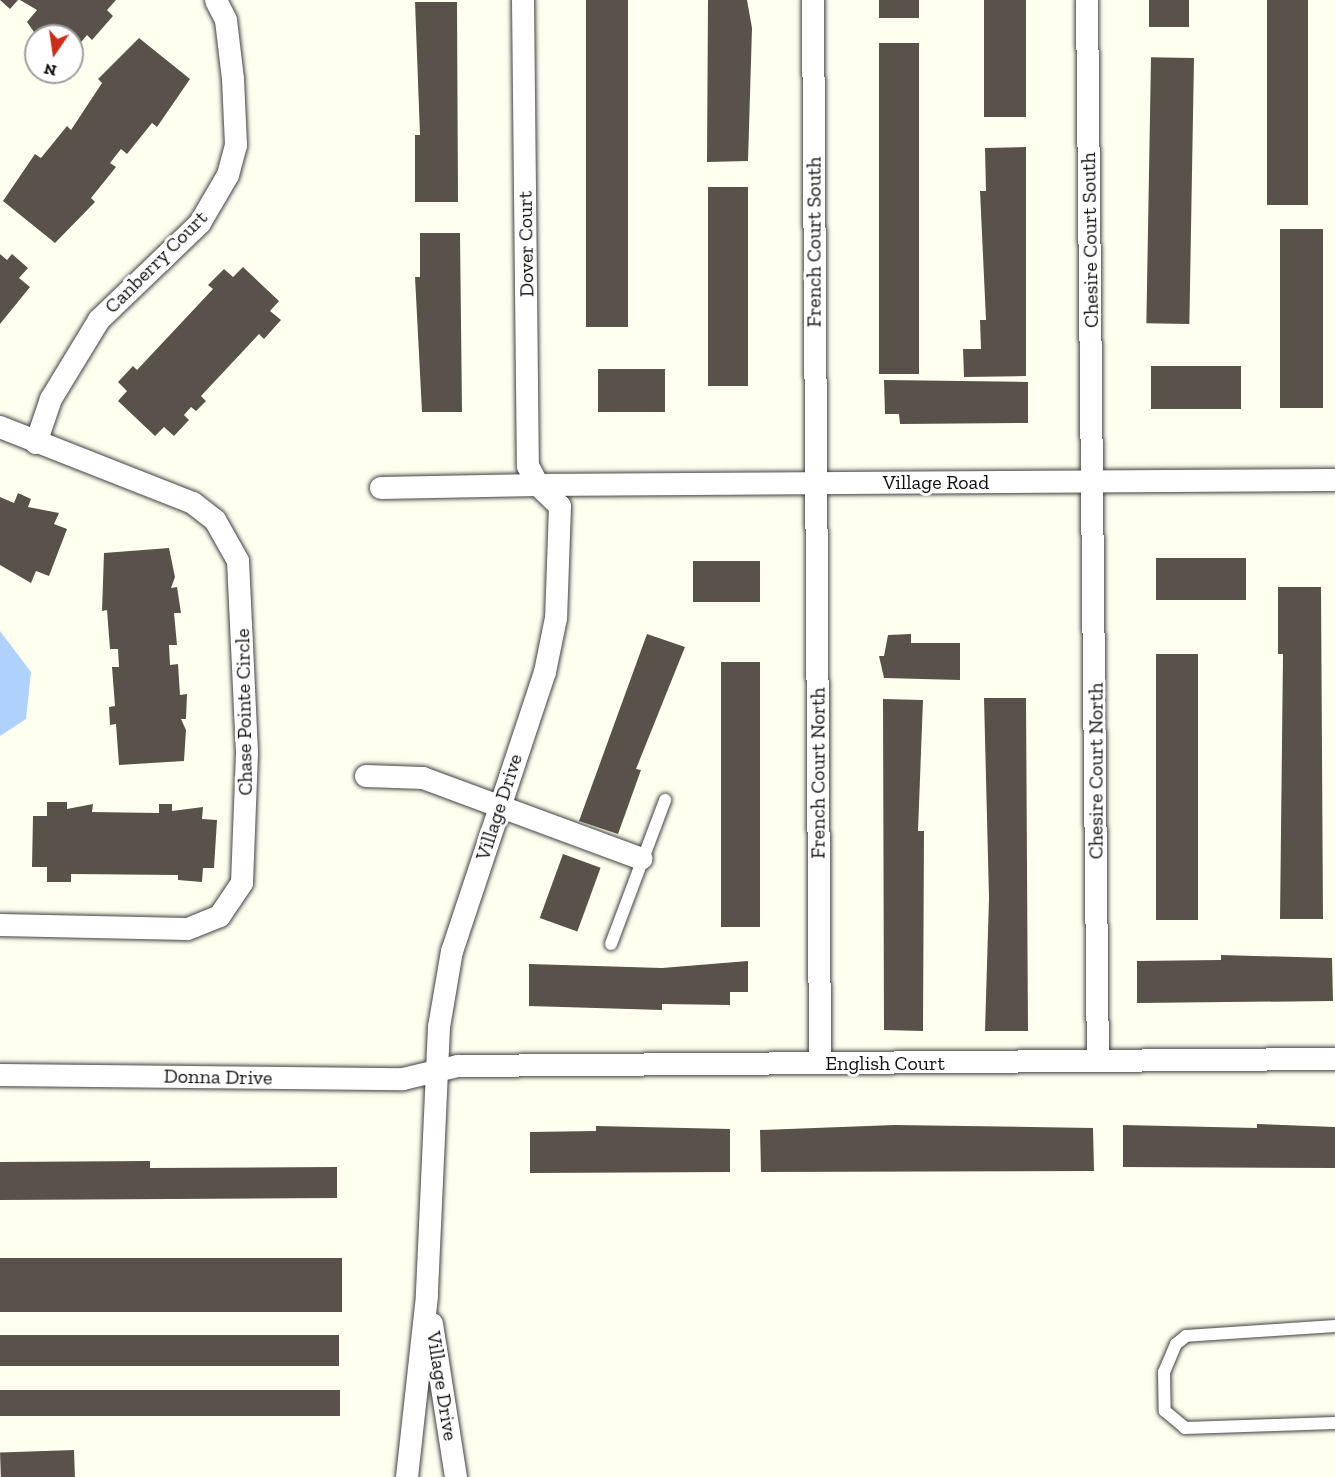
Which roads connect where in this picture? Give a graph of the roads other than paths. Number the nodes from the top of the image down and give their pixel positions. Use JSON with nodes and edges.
{"nodes":[{"id":1,"x":216,"y":0,"type":"edge"},
{"id":2,"x":524,"y":0,"type":"edge"},
{"id":3,"x":813,"y":0,"type":"edge"},
{"id":4,"x":1087,"y":0,"type":"edge"},
{"id":5,"x":0,"y":427,"type":"edge"},
{"id":6,"x":36,"y":443,"type":"junction"},
{"id":7,"x":1335,"y":480,"type":"edge"},
{"id":8,"x":1094,"y":481,"type":"junction"},
{"id":9,"x":815,"y":483,"type":"junction"},
{"id":10,"x":538,"y":485,"type":"junction"},
{"id":11,"x":381,"y":488,"type":"dead end"},
{"id":12,"x":366,"y":776,"type":"dead end"},
{"id":13,"x":665,"y":800,"type":"dead end"},
{"id":14,"x":499,"y":806,"type":"junction"},
{"id":15,"x":642,"y":859,"type":"junction"},
{"id":16,"x":0,"y":925,"type":"edge"},
{"id":17,"x":610,"y":944,"type":"dead end"},
{"id":18,"x":1335,"y":1059,"type":"edge"},
{"id":19,"x":1098,"y":1061,"type":"junction"},
{"id":20,"x":820,"y":1063,"type":"junction"},
{"id":21,"x":435,"y":1071,"type":"junction"},
{"id":22,"x":0,"y":1075,"type":"edge"},
{"id":23,"x":427,"y":1296,"type":"junction"},
{"id":24,"x":1335,"y":1326,"type":"edge"},
{"id":25,"x":1335,"y":1423,"type":"edge"},
{"id":26,"x":407,"y":1477,"type":"edge"},
{"id":27,"x":456,"y":1477,"type":"edge"}],
"edges":[{"from":1,"to":6,"type":"street","name":"Canberry Court"},
{"from":2,"to":10,"type":"street","name":"Dover Court"},
{"from":3,"to":9,"type":"street","name":"French Court South"},
{"from":4,"to":8,"type":"street","name":"Chesire Court South"},
{"from":5,"to":6,"type":"street","name":"Chase Pointe Circle"},
{"from":6,"to":16,"type":"street","name":"Chase Pointe Circle"},
{"from":7,"to":8,"type":"street","name":"Village Road"},
{"from":8,"to":9,"type":"street","name":"Village Road"},
{"from":8,"to":19,"type":"street","name":"Chesire Court North"},
{"from":9,"to":10,"type":"street","name":"Village Road"},
{"from":9,"to":20,"type":"street","name":"French Court North"},
{"from":10,"to":11,"type":"street"},
{"from":10,"to":14,"type":"street","name":"Village Drive"},
{"from":12,"to":14,"type":"street"},
{"from":13,"to":15,"type":"lane"},
{"from":14,"to":15,"type":"street"},
{"from":14,"to":21,"type":"street","name":"Village Drive"},
{"from":15,"to":17,"type":"lane"},
{"from":18,"to":19,"type":"street","name":"English Court"},
{"from":19,"to":20,"type":"street","name":"English Court"},
{"from":20,"to":21,"type":"street","name":"English Court"},
{"from":21,"to":22,"type":"street","name":"Donna Drive"},
{"from":21,"to":23,"type":"street","name":"Village Drive"},
{"from":23,"to":26,"type":"street","name":"Village Drive"},
{"from":23,"to":27,"type":"street","name":"Village Drive"},
{"from":24,"to":25,"type":"lane"}]}
